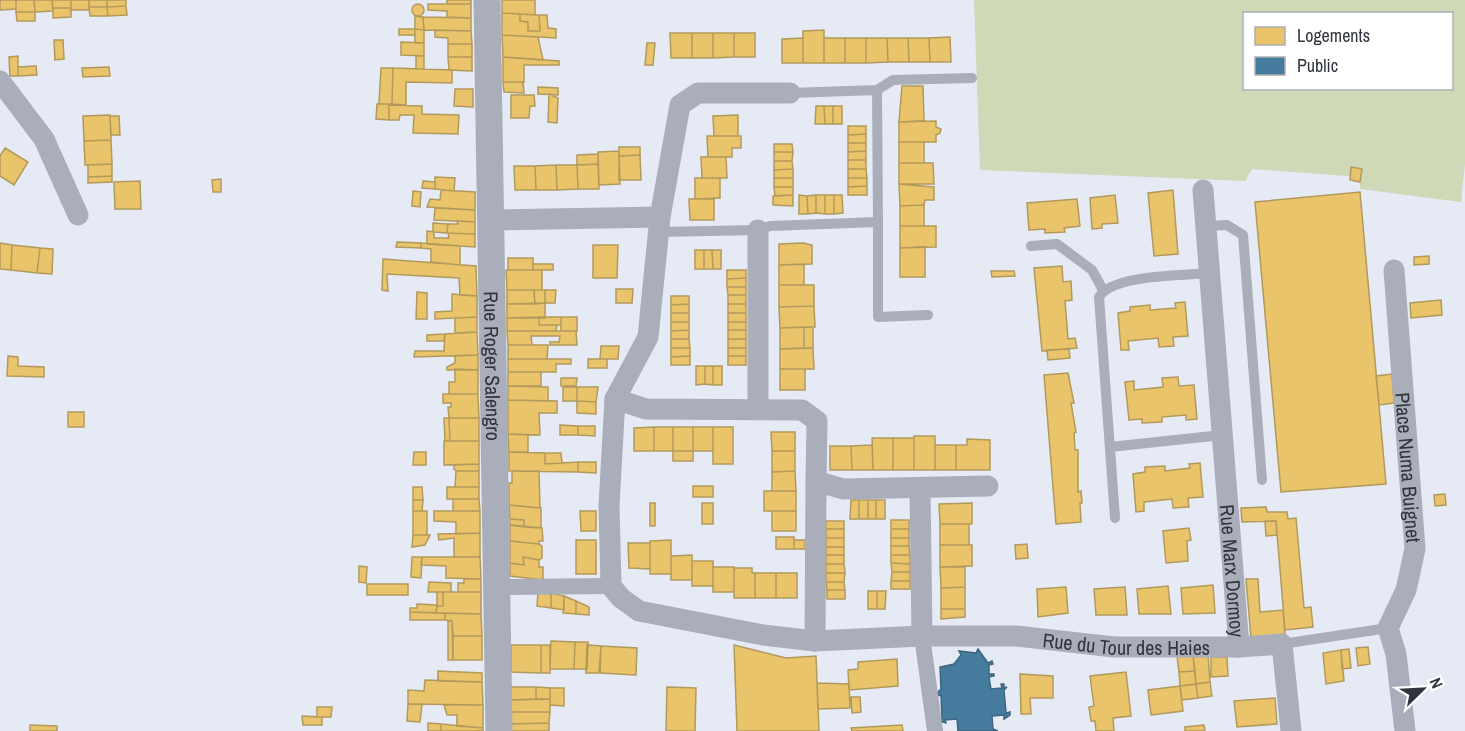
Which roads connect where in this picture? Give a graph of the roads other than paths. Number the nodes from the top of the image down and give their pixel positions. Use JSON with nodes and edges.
{"nodes":[{"id":1,"x":487,"y":0,"type":"edge"},
{"id":2,"x":972,"y":78,"type":"dead end"},
{"id":3,"x":0,"y":81,"type":"edge"},
{"id":4,"x":878,"y":90,"type":"junction"},
{"id":5,"x":790,"y":93,"type":"joint"},
{"id":6,"x":1203,"y":190,"type":"dead end"},
{"id":7,"x":78,"y":214,"type":"dead end"},
{"id":8,"x":490,"y":220,"type":"junction"},
{"id":9,"x":878,"y":222,"type":"junction"},
{"id":10,"x":659,"y":224,"type":"junction"},
{"id":11,"x":1206,"y":226,"type":"junction"},
{"id":12,"x":758,"y":230,"type":"junction"},
{"id":13,"x":1030,"y":246,"type":"dead end"},
{"id":14,"x":1394,"y":270,"type":"dead end"},
{"id":15,"x":1209,"y":273,"type":"junction"},
{"id":16,"x":1103,"y":290,"type":"junction"},
{"id":17,"x":928,"y":315,"type":"dead end"},
{"id":18,"x":615,"y":399,"type":"junction"},
{"id":19,"x":758,"y":408,"type":"junction"},
{"id":20,"x":1222,"y":435,"type":"junction"},
{"id":21,"x":1110,"y":447,"type":"junction"},
{"id":22,"x":1262,"y":480,"type":"dead end"},
{"id":23,"x":816,"y":481,"type":"junction"},
{"id":24,"x":988,"y":486,"type":"dead end"},
{"id":25,"x":920,"y":488,"type":"junction"},
{"id":26,"x":1115,"y":518,"type":"dead end"},
{"id":27,"x":611,"y":586,"type":"junction"},
{"id":28,"x":497,"y":587,"type":"junction"},
{"id":29,"x":1388,"y":628,"type":"junction"},
{"id":30,"x":922,"y":636,"type":"junction"},
{"id":31,"x":814,"y":641,"type":"junction"},
{"id":32,"x":1282,"y":644,"type":"junction"},
{"id":33,"x":1239,"y":647,"type":"junction"},
{"id":34,"x":499,"y":731,"type":"edge"},
{"id":35,"x":935,"y":731,"type":"edge"},
{"id":36,"x":1292,"y":731,"type":"edge"},
{"id":37,"x":1405,"y":731,"type":"edge"}],
"edges":[{"from":1,"to":8,"type":"street","name":"Rue Roger Salengro"},
{"from":2,"to":4,"type":"lane"},
{"from":3,"to":7,"type":"street"},
{"from":4,"to":5,"type":"lane"},
{"from":4,"to":9,"type":"lane"},
{"from":5,"to":10,"type":"street"},
{"from":6,"to":11,"type":"street","name":"Rue Marx Dormoy"},
{"from":8,"to":10,"type":"street"},
{"from":8,"to":28,"type":"street","name":"Rue Roger Salengro"},
{"from":9,"to":12,"type":"lane"},
{"from":9,"to":17,"type":"lane"},
{"from":10,"to":12,"type":"lane"},
{"from":10,"to":18,"type":"street"},
{"from":11,"to":15,"type":"street","name":"Rue Marx Dormoy"},
{"from":11,"to":22,"type":"lane"},
{"from":12,"to":19,"type":"street"},
{"from":13,"to":16,"type":"lane"},
{"from":14,"to":29,"type":"street","name":"Place Numa Buignet"},
{"from":15,"to":16,"type":"lane"},
{"from":15,"to":20,"type":"street","name":"Rue Marx Dormoy"},
{"from":16,"to":21,"type":"lane"},
{"from":18,"to":19,"type":"street"},
{"from":18,"to":27,"type":"street"},
{"from":19,"to":23,"type":"street"},
{"from":20,"to":21,"type":"lane"},
{"from":20,"to":33,"type":"street","name":"Rue Marx Dormoy"},
{"from":21,"to":26,"type":"lane"},
{"from":23,"to":25,"type":"street"},
{"from":23,"to":31,"type":"street"},
{"from":24,"to":25,"type":"street"},
{"from":25,"to":30,"type":"street"},
{"from":27,"to":28,"type":"street"},
{"from":27,"to":31,"type":"street","name":"Rue du Tour des Haies"},
{"from":28,"to":34,"type":"street","name":"Rue Roger Salengro"},
{"from":29,"to":32,"type":"lane"},
{"from":29,"to":37,"type":"street"},
{"from":30,"to":31,"type":"street","name":"Rue du Tour des Haies"},
{"from":30,"to":33,"type":"street","name":"Rue du Tour des Haies"},
{"from":30,"to":35,"type":"street"},
{"from":32,"to":33,"type":"street","name":"Rue Marx Dormoy"},
{"from":32,"to":36,"type":"street"}]}
